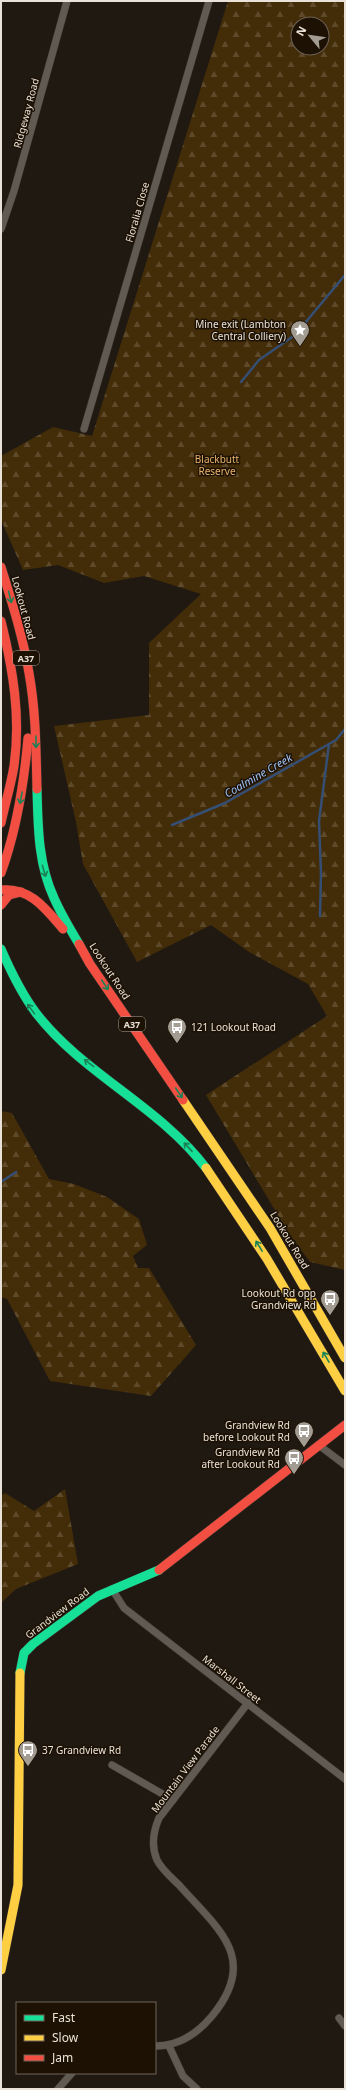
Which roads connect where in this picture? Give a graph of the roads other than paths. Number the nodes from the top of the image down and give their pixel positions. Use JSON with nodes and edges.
{"nodes":[{"id":1,"x":66,"y":1,"type":"edge"},
{"id":2,"x":209,"y":1,"type":"edge"},
{"id":3,"x":1,"y":229,"type":"edge"},
{"id":4,"x":84,"y":430,"type":"dead end"},
{"id":5,"x":1,"y":567,"type":"edge"},
{"id":6,"x":1,"y":621,"type":"edge"},
{"id":7,"x":31,"y":689,"type":"junction"},
{"id":8,"x":13,"y":772,"type":"junction"},
{"id":9,"x":1,"y":795,"type":"edge"},
{"id":10,"x":1,"y":823,"type":"edge"},
{"id":11,"x":1,"y":873,"type":"edge"},
{"id":12,"x":1,"y":890,"type":"edge"},
{"id":13,"x":27,"y":893,"type":"junction"},
{"id":14,"x":1,"y":905,"type":"edge"},
{"id":15,"x":1,"y":949,"type":"edge"},
{"id":16,"x":90,"y":964,"type":"junction"},
{"id":17,"x":1,"y":972,"type":"edge"},
{"id":18,"x":16,"y":986,"type":"junction"},
{"id":19,"x":345,"y":1358,"type":"edge"},
{"id":20,"x":345,"y":1391,"type":"edge"},
{"id":21,"x":345,"y":1425,"type":"edge"},
{"id":22,"x":320,"y":1446,"type":"junction"},
{"id":23,"x":345,"y":1465,"type":"edge"},
{"id":24,"x":112,"y":1589,"type":"junction"},
{"id":25,"x":248,"y":1703,"type":"junction"},
{"id":26,"x":112,"y":1764,"type":"dead end"},
{"id":27,"x":345,"y":1779,"type":"edge"},
{"id":28,"x":173,"y":1800,"type":"junction"},
{"id":29,"x":1,"y":1970,"type":"edge"},
{"id":30,"x":339,"y":2018,"type":"dead end"},
{"id":31,"x":345,"y":2026,"type":"edge"},
{"id":32,"x":156,"y":2046,"type":"edge"},
{"id":33,"x":169,"y":2046,"type":"junction"},
{"id":34,"x":71,"y":2074,"type":"edge"},
{"id":35,"x":58,"y":2089,"type":"edge"},
{"id":36,"x":197,"y":2089,"type":"edge"}],
"edges":[{"from":1,"to":3,"type":"street","name":"Ridgeway Road"},
{"from":2,"to":4,"type":"street","name":"Floralia Close"},
{"from":5,"to":7,"type":"main road","name":"Lookout Road","number":"A37","one_way":true},
{"from":6,"to":8,"type":"main road","number":"A37"},
{"from":7,"to":11,"type":"main road","one_way":true},
{"from":7,"to":16,"type":"main road","name":"Lookout Road","number":"A37","one_way":true},
{"from":8,"to":9,"type":"main road"},
{"from":8,"to":10,"type":"main road"},
{"from":12,"to":13,"type":"main road"},
{"from":13,"to":14,"type":"main road"},
{"from":13,"to":16,"type":"main road"},
{"from":15,"to":18,"type":"main road"},
{"from":16,"to":19,"type":"main road","name":"Lookout Road","number":"A37","one_way":true},
{"from":17,"to":18,"type":"main road"},
{"from":20,"to":18,"type":"main road","one_way":true},
{"from":21,"to":22,"type":"main road","name":"Grandview Road"},
{"from":22,"to":23,"type":"street"},
{"from":22,"to":24,"type":"main road","name":"Grandview Road"},
{"from":24,"to":25,"type":"street","name":"Marshall Street"},
{"from":24,"to":29,"type":"main road","name":"Grandview Road"},
{"from":25,"to":27,"type":"street","name":"Marshall Street"},
{"from":25,"to":28,"type":"street","name":"Mountain View Parade"},
{"from":26,"to":28,"type":"street"},
{"from":28,"to":33,"type":"street","name":"Mountain View Parade"},
{"from":30,"to":31,"type":"street"},
{"from":32,"to":33,"type":"street","name":"Mountain View Parade"},
{"from":33,"to":36,"type":"street"},
{"from":34,"to":35,"type":"street"}]}
